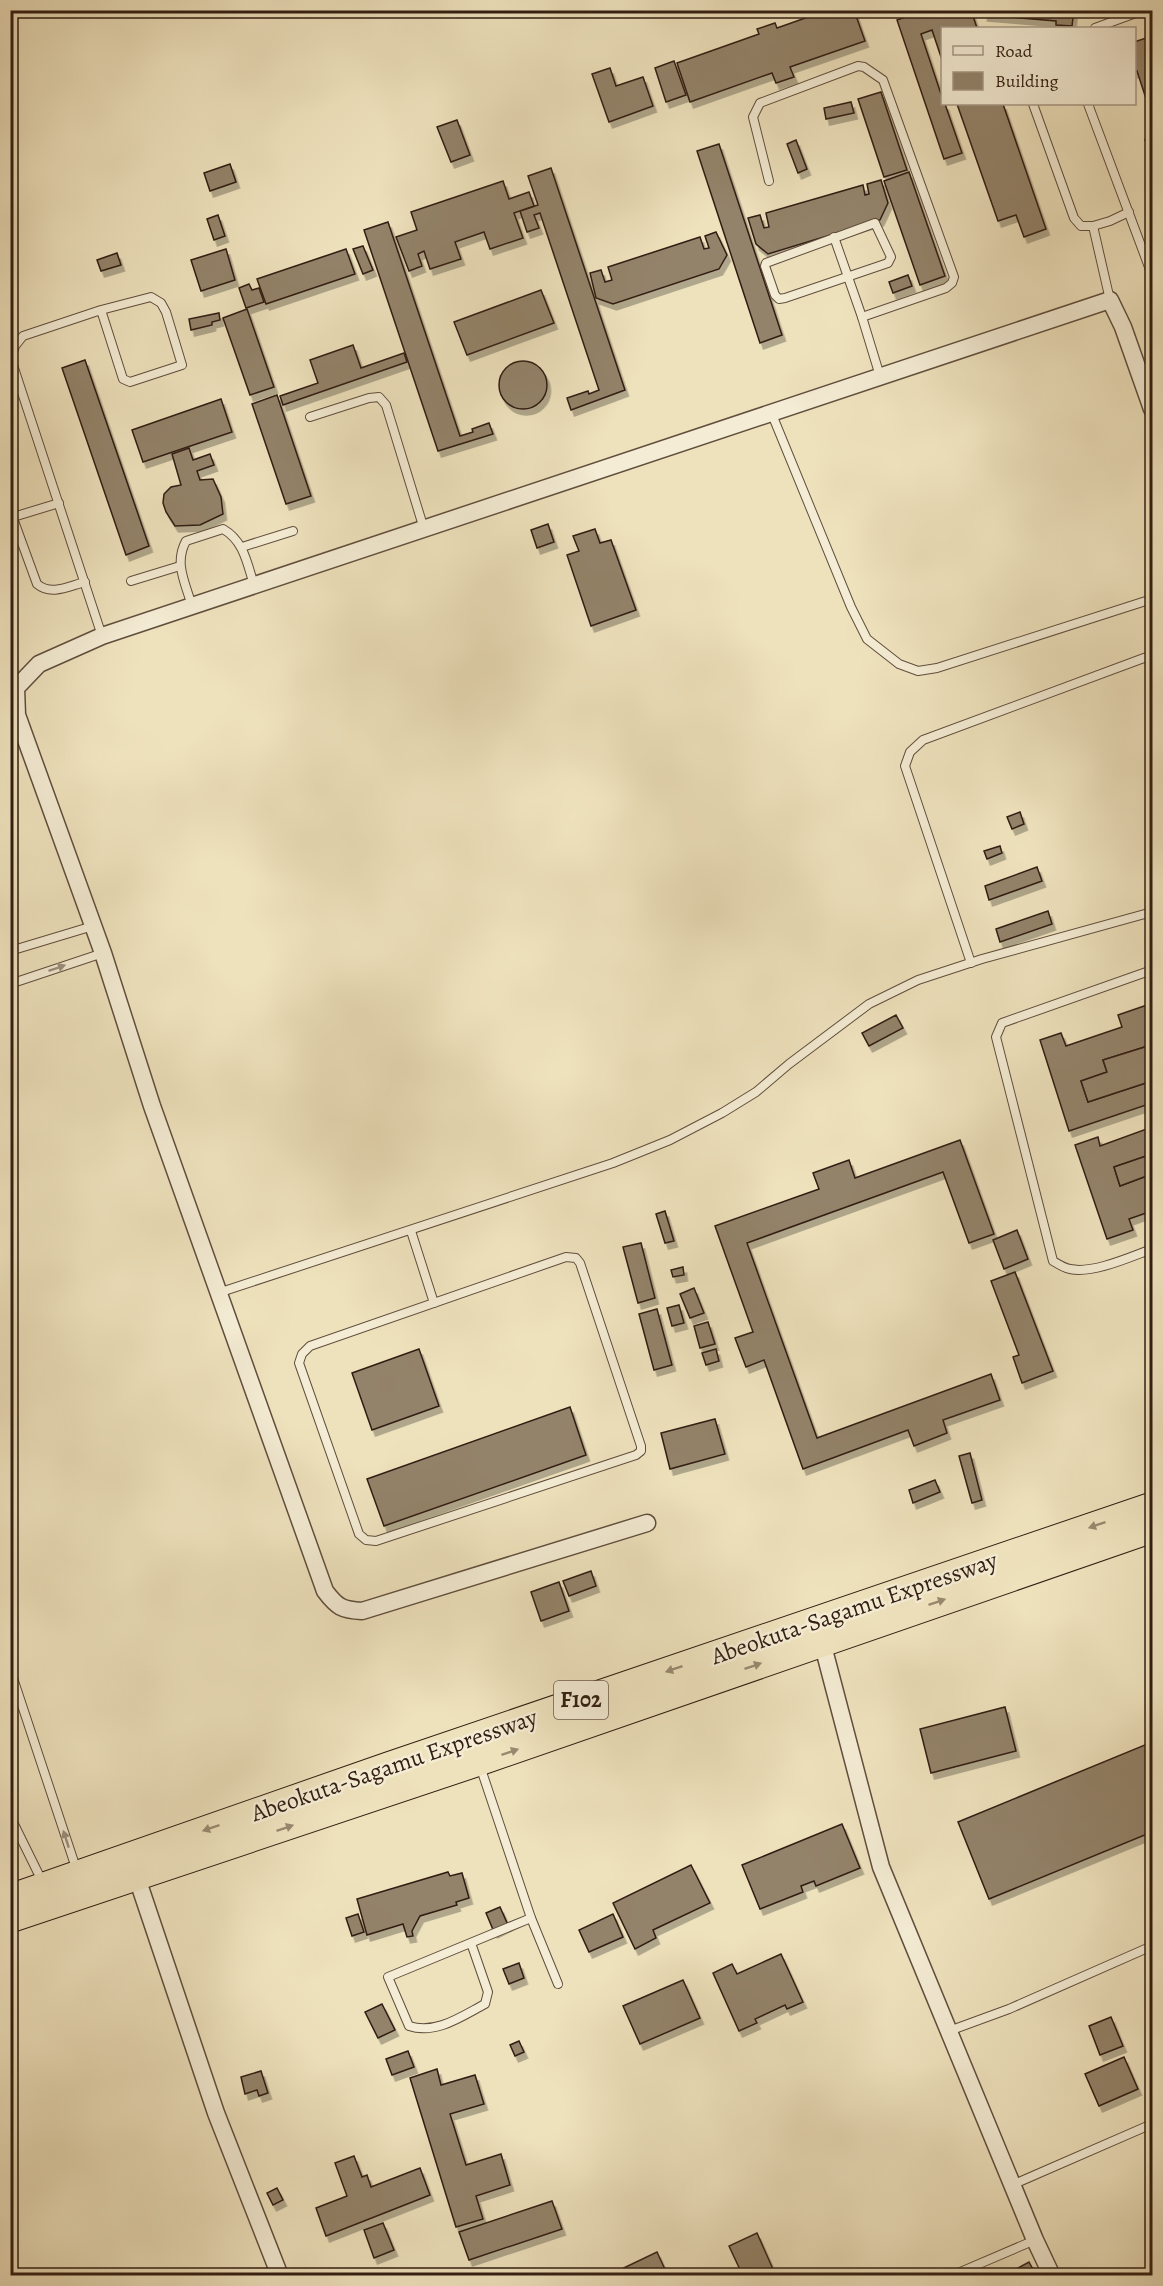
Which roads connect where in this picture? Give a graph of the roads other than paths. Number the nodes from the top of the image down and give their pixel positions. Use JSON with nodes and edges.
{"nodes":[{"id":1,"x":1144,"y":10,"type":"edge"},
{"id":2,"x":1098,"y":27,"type":"edge"},
{"id":3,"x":1033,"y":105,"type":"edge"},
{"id":4,"x":1088,"y":105,"type":"edge"},
{"id":5,"x":769,"y":181,"type":"dead end"},
{"id":6,"x":1129,"y":212,"type":"junction"},
{"id":7,"x":1093,"y":226,"type":"junction"},
{"id":8,"x":834,"y":237,"type":"junction"},
{"id":9,"x":1152,"y":275,"type":"edge"},
{"id":10,"x":848,"y":277,"type":"junction"},
{"id":11,"x":1110,"y":300,"type":"junction"},
{"id":12,"x":101,"y":310,"type":"junction"},
{"id":13,"x":862,"y":316,"type":"junction"},
{"id":14,"x":14,"y":376,"type":"edge"},
{"id":15,"x":880,"y":376,"type":"junction"},
{"id":16,"x":1152,"y":409,"type":"edge"},
{"id":17,"x":771,"y":412,"type":"junction"},
{"id":18,"x":310,"y":417,"type":"dead end"},
{"id":19,"x":59,"y":503,"type":"junction"},
{"id":20,"x":11,"y":515,"type":"edge"},
{"id":21,"x":423,"y":529,"type":"junction"},
{"id":22,"x":293,"y":531,"type":"dead end"},
{"id":23,"x":242,"y":547,"type":"junction"},
{"id":24,"x":180,"y":566,"type":"junction"},
{"id":25,"x":131,"y":581,"type":"dead end"},
{"id":26,"x":85,"y":582,"type":"junction"},
{"id":27,"x":254,"y":585,"type":"junction"},
{"id":28,"x":1152,"y":599,"type":"edge"},
{"id":29,"x":192,"y":606,"type":"junction"},
{"id":30,"x":102,"y":636,"type":"junction"},
{"id":31,"x":1152,"y":655,"type":"edge"},
{"id":32,"x":13,"y":681,"type":"edge"},
{"id":33,"x":1152,"y":912,"type":"edge"},
{"id":34,"x":93,"y":927,"type":"junction"},
{"id":35,"x":10,"y":951,"type":"edge"},
{"id":36,"x":103,"y":953,"type":"junction"},
{"id":37,"x":971,"y":963,"type":"junction"},
{"id":38,"x":1152,"y":970,"type":"edge"},
{"id":39,"x":10,"y":984,"type":"edge"},
{"id":40,"x":411,"y":1231,"type":"junction"},
{"id":41,"x":1152,"y":1249,"type":"edge"},
{"id":42,"x":218,"y":1293,"type":"junction"},
{"id":43,"x":434,"y":1303,"type":"junction"},
{"id":44,"x":1152,"y":1506,"type":"edge"},
{"id":45,"x":647,"y":1523,"type":"dead end"},
{"id":46,"x":1152,"y":1528,"type":"edge"},
{"id":47,"x":822,"y":1642,"type":"junction"},
{"id":48,"x":10,"y":1670,"type":"edge"},
{"id":49,"x":479,"y":1762,"type":"junction"},
{"id":50,"x":10,"y":1816,"type":"edge"},
{"id":51,"x":137,"y":1878,"type":"junction"},
{"id":52,"x":78,"y":1885,"type":"junction"},
{"id":53,"x":45,"y":1896,"type":"junction"},
{"id":54,"x":10,"y":1898,"type":"edge"},
{"id":55,"x":531,"y":1918,"type":"junction"},
{"id":56,"x":10,"y":1919,"type":"edge"},
{"id":57,"x":471,"y":1943,"type":"junction"},
{"id":58,"x":1152,"y":1946,"type":"edge"},
{"id":59,"x":558,"y":1984,"type":"dead end"},
{"id":60,"x":949,"y":2031,"type":"junction"},
{"id":61,"x":1152,"y":2124,"type":"edge"},
{"id":62,"x":1012,"y":2185,"type":"junction"},
{"id":63,"x":1035,"y":2240,"type":"junction"},
{"id":64,"x":280,"y":2276,"type":"edge"},
{"id":65,"x":951,"y":2276,"type":"edge"},
{"id":66,"x":1052,"y":2276,"type":"edge"}],
"edges":[{"from":1,"to":2,"type":"lane"},
{"from":3,"to":7,"type":"lane"},
{"from":4,"to":6,"type":"lane"},
{"from":5,"to":13,"type":"lane"},
{"from":6,"to":7,"type":"lane"},
{"from":6,"to":9,"type":"lane"},
{"from":7,"to":11,"type":"lane"},
{"from":8,"to":10,"type":"lane"},
{"from":8,"to":10,"type":"lane"},
{"from":8,"to":10,"type":"lane"},
{"from":10,"to":13,"type":"lane"},
{"from":11,"to":15,"type":"street"},
{"from":11,"to":16,"type":"street"},
{"from":12,"to":12,"type":"lane"},
{"from":12,"to":14,"type":"lane"},
{"from":13,"to":15,"type":"lane"},
{"from":14,"to":19,"type":"lane"},
{"from":15,"to":17,"type":"street"},
{"from":17,"to":21,"type":"street"},
{"from":17,"to":28,"type":"lane"},
{"from":18,"to":21,"type":"lane"},
{"from":19,"to":20,"type":"lane"},
{"from":19,"to":26,"type":"lane"},
{"from":20,"to":26,"type":"lane"},
{"from":21,"to":27,"type":"street"},
{"from":22,"to":23,"type":"lane"},
{"from":23,"to":24,"type":"lane"},
{"from":23,"to":27,"type":"lane"},
{"from":24,"to":25,"type":"lane"},
{"from":24,"to":29,"type":"lane"},
{"from":26,"to":30,"type":"lane"},
{"from":27,"to":29,"type":"street"},
{"from":29,"to":30,"type":"street"},
{"from":30,"to":32,"type":"street"},
{"from":31,"to":37,"type":"lane"},
{"from":32,"to":34,"type":"street"},
{"from":33,"to":37,"type":"lane"},
{"from":34,"to":35,"type":"lane"},
{"from":34,"to":36,"type":"street"},
{"from":39,"to":36,"type":"lane","one_way":true},
{"from":36,"to":42,"type":"street"},
{"from":37,"to":40,"type":"lane"},
{"from":38,"to":41,"type":"lane"},
{"from":40,"to":42,"type":"lane"},
{"from":40,"to":43,"type":"lane"},
{"from":42,"to":45,"type":"street"},
{"from":43,"to":43,"type":"lane"},
{"from":44,"to":52,"type":"highway","name":"Abeokuta-Sagamu Expressway","number":"F102","one_way":true},
{"from":47,"to":46,"type":"highway","name":"Abeokuta-Sagamu Expressway","number":"F102","one_way":true},
{"from":49,"to":47,"type":"highway","name":"Abeokuta-Sagamu Expressway","number":"F102","one_way":true},
{"from":47,"to":60,"type":"street"},
{"from":52,"to":48,"type":"lane","one_way":true},
{"from":51,"to":49,"type":"highway","name":"Abeokuta-Sagamu Expressway","number":"F102","one_way":true},
{"from":49,"to":55,"type":"lane"},
{"from":50,"to":53,"type":"lane"},
{"from":51,"to":52,"type":"highway","name":"Abeokuta-Sagamu Expressway","number":"F102"},
{"from":51,"to":64,"type":"street"},
{"from":52,"to":53,"type":"highway","name":"Abeokuta-Sagamu Expressway","number":"F102"},
{"from":53,"to":54,"type":"highway","name":"Abeokuta-Sagamu Expressway","number":"F102"},
{"from":53,"to":56,"type":"highway","name":"Abeokuta-Sagamu Expressway","number":"F102"},
{"from":55,"to":57,"type":"lane"},
{"from":55,"to":59,"type":"lane"},
{"from":57,"to":57,"type":"lane"},
{"from":58,"to":60,"type":"lane"},
{"from":60,"to":62,"type":"street"},
{"from":61,"to":62,"type":"lane"},
{"from":62,"to":63,"type":"street"},
{"from":63,"to":65,"type":"lane"},
{"from":63,"to":66,"type":"street"}]}
